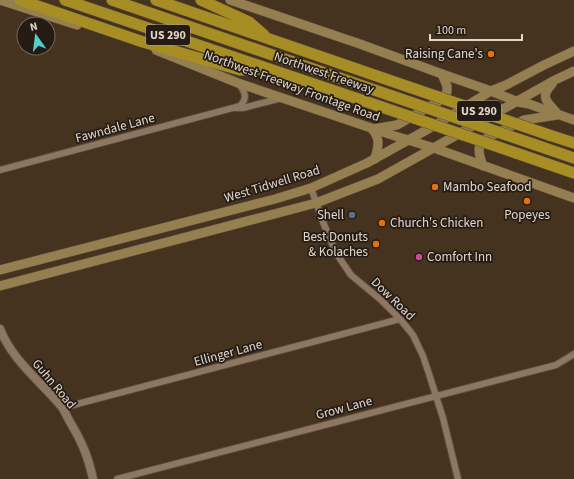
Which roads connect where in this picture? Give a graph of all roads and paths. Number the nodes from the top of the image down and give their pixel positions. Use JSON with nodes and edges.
{"nodes":[{"id":1,"x":0,"y":0,"type":"edge"},
{"id":2,"x":20,"y":0,"type":"edge"},
{"id":3,"x":65,"y":0,"type":"edge"},
{"id":4,"x":112,"y":0,"type":"edge"},
{"id":5,"x":156,"y":0,"type":"edge"},
{"id":6,"x":201,"y":0,"type":"edge"},
{"id":7,"x":233,"y":1,"type":"edge"},
{"id":8,"x":267,"y":38,"type":"junction"},
{"id":9,"x":574,"y":52,"type":"edge"},
{"id":10,"x":271,"y":69,"type":"junction"},
{"id":11,"x":574,"y":71,"type":"edge"},
{"id":12,"x":442,"y":74,"type":"junction"},
{"id":13,"x":555,"y":80,"type":"junction"},
{"id":14,"x":238,"y":83,"type":"junction"},
{"id":15,"x":491,"y":91,"type":"junction"},
{"id":16,"x":282,"y":98,"type":"junction"},
{"id":17,"x":518,"y":102,"type":"junction"},
{"id":18,"x":235,"y":108,"type":"junction"},
{"id":19,"x":559,"y":115,"type":"junction"},
{"id":20,"x":574,"y":120,"type":"edge"},
{"id":21,"x":372,"y":129,"type":"junction"},
{"id":22,"x":408,"y":140,"type":"junction"},
{"id":23,"x":574,"y":143,"type":"edge"},
{"id":24,"x":434,"y":148,"type":"junction"},
{"id":25,"x":574,"y":158,"type":"edge"},
{"id":26,"x":375,"y":159,"type":"junction"},
{"id":27,"x":483,"y":166,"type":"junction"},
{"id":28,"x":0,"y":170,"type":"edge"},
{"id":29,"x":574,"y":173,"type":"edge"},
{"id":30,"x":311,"y":188,"type":"junction"},
{"id":31,"x":574,"y":198,"type":"edge"},
{"id":32,"x":316,"y":203,"type":"junction"},
{"id":33,"x":205,"y":217,"type":"junction"},
{"id":34,"x":208,"y":231,"type":"junction"},
{"id":35,"x":93,"y":246,"type":"junction"},
{"id":36,"x":96,"y":260,"type":"junction"},
{"id":37,"x":0,"y":270,"type":"edge"},
{"id":38,"x":0,"y":286,"type":"edge"},
{"id":39,"x":400,"y":319,"type":"junction"},
{"id":40,"x":0,"y":330,"type":"edge"},
{"id":41,"x":574,"y":354,"type":"edge"},
{"id":42,"x":435,"y":395,"type":"junction"},
{"id":43,"x":62,"y":408,"type":"junction"},
{"id":44,"x":93,"y":479,"type":"edge"},
{"id":45,"x":116,"y":479,"type":"edge"},
{"id":46,"x":458,"y":479,"type":"edge"}],
"edges":[{"from":1,"to":14,"type":"main road","name":"Northwest Freeway Frontage Road"},
{"from":2,"to":10,"type":"highway"},
{"from":3,"to":10,"type":"highway","name":"Northwest Freeway","number":"US 290"},
{"from":4,"to":25,"type":"highway","bridge":true},
{"from":5,"to":8,"type":"highway","name":"Northwest Freeway","number":"US 290"},
{"from":6,"to":8,"type":"highway"},
{"from":7,"to":12,"type":"main road"},
{"from":8,"to":23,"type":"highway","name":"Northwest Freeway","number":"US 290","bridge":true},
{"from":9,"to":15,"type":"main road","name":"West Tidwell Road"},
{"from":10,"to":29,"type":"highway","name":"Northwest Freeway","number":"US 290","bridge":true},
{"from":11,"to":13,"type":"main road"},
{"from":12,"to":15,"type":"main road"},
{"from":12,"to":21,"type":"main road"},
{"from":13,"to":17,"type":"main road"},
{"from":13,"to":19,"type":"main road"},
{"from":14,"to":16,"type":"main road","name":"Northwest Freeway Frontage Road"},
{"from":14,"to":18,"type":"street"},
{"from":15,"to":17,"type":"main road"},
{"from":15,"to":22,"type":"main road","name":"West Tidwell Road"},
{"from":16,"to":18,"type":"street","name":"Fawndale Lane"},
{"from":16,"to":21,"type":"main road","name":"Northwest Freeway Frontage Road"},
{"from":17,"to":19,"type":"main road"},
{"from":17,"to":24,"type":"main road"},
{"from":18,"to":28,"type":"street","name":"Fawndale Lane"},
{"from":19,"to":20,"type":"main road"},
{"from":19,"to":27,"type":"main road"},
{"from":21,"to":22,"type":"main road","name":"Northwest Freeway Frontage Road"},
{"from":21,"to":26,"type":"main road"},
{"from":22,"to":24,"type":"main road","name":"Northwest Freeway Frontage Road"},
{"from":22,"to":26,"type":"main road","name":"West Tidwell Road"},
{"from":24,"to":27,"type":"main road","name":"Northwest Freeway Frontage Road"},
{"from":24,"to":32,"type":"main road"},
{"from":26,"to":30,"type":"main road","name":"West Tidwell Road"},
{"from":27,"to":31,"type":"main road","name":"Northwest Freeway Frontage Road"},
{"from":30,"to":32,"type":"street","name":"Dow Road"},
{"from":30,"to":33,"type":"main road","name":"West Tidwell Road"},
{"from":32,"to":34,"type":"main road"},
{"from":32,"to":39,"type":"street","name":"Dow Road"},
{"from":33,"to":34,"type":"main road"},
{"from":33,"to":35,"type":"main road","name":"West Tidwell Road"},
{"from":34,"to":36,"type":"main road"},
{"from":35,"to":36,"type":"main road"},
{"from":35,"to":37,"type":"main road","name":"West Tidwell Road"},
{"from":36,"to":38,"type":"main road"},
{"from":39,"to":42,"type":"street","name":"Dow Road"},
{"from":39,"to":43,"type":"street","name":"Ellinger Lane"},
{"from":40,"to":43,"type":"street","name":"Guhn Road"},
{"from":41,"to":42,"type":"street","name":"Grow Lane"},
{"from":42,"to":45,"type":"street","name":"Grow Lane"},
{"from":42,"to":46,"type":"street","name":"Dow Road"},
{"from":43,"to":44,"type":"street","name":"Guhn Road"}]}
